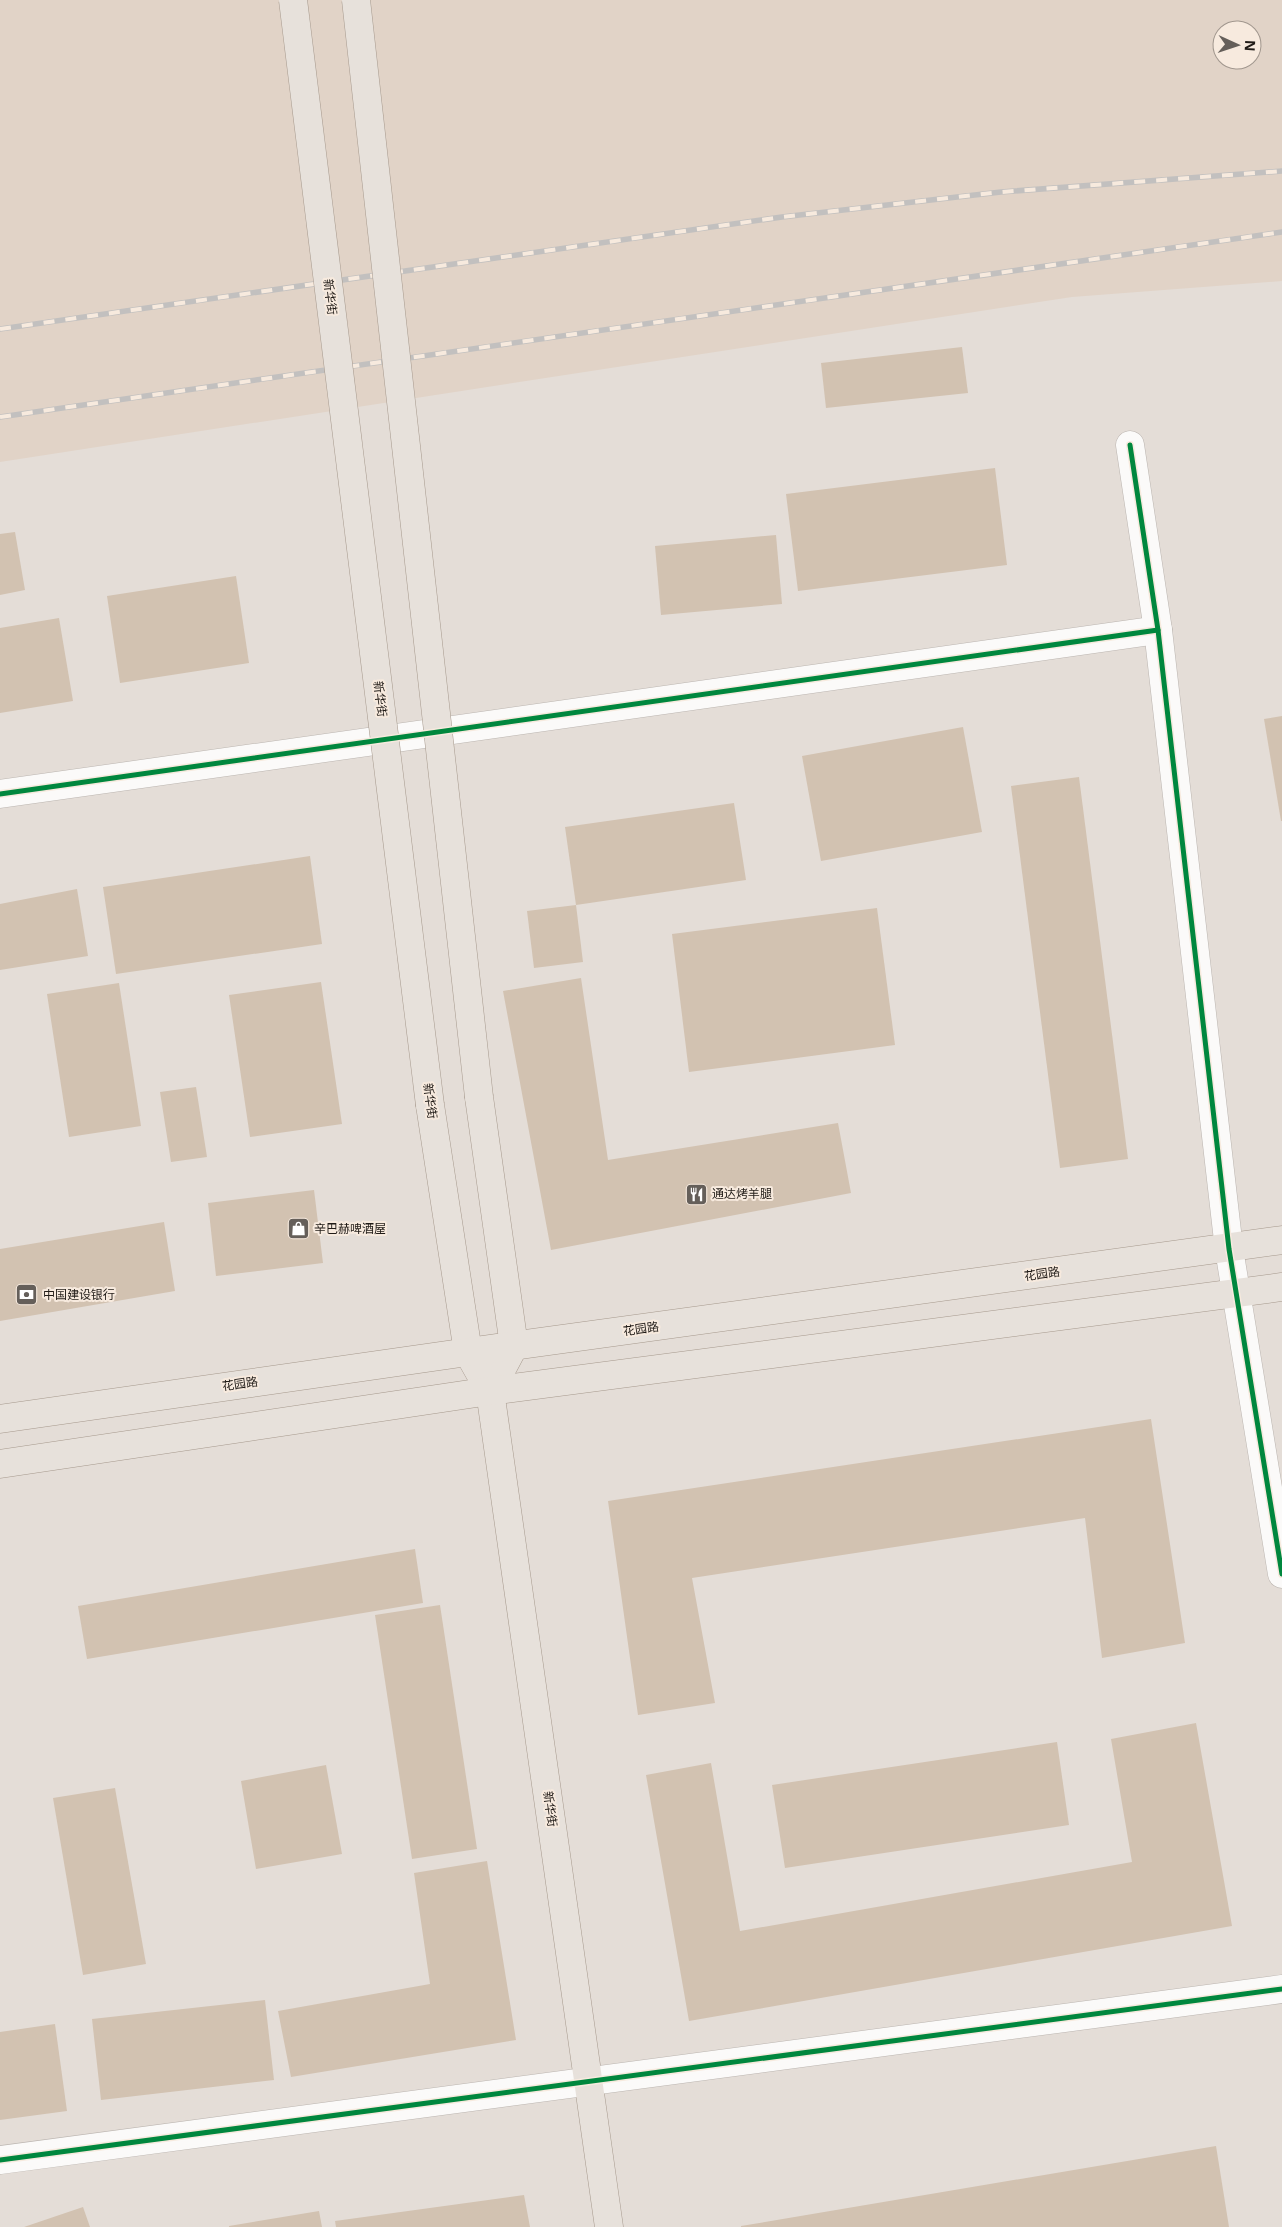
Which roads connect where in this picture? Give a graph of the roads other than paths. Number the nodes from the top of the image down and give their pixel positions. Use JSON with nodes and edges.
{"nodes":[{"id":1,"x":293,"y":0,"type":"edge"},
{"id":2,"x":356,"y":0,"type":"edge"},
{"id":3,"x":1130,"y":445,"type":"dead end"},
{"id":4,"x":1158,"y":630,"type":"junction"},
{"id":5,"x":0,"y":794,"type":"edge"},
{"id":6,"x":1282,"y":1240,"type":"edge"},
{"id":7,"x":1229,"y":1249,"type":"junction"},
{"id":8,"x":1282,"y":1287,"type":"edge"},
{"id":9,"x":1236,"y":1294,"type":"junction"},
{"id":10,"x":514,"y":1346,"type":"junction"},
{"id":11,"x":468,"y":1352,"type":"junction"},
{"id":12,"x":490,"y":1391,"type":"junction"},
{"id":13,"x":0,"y":1419,"type":"edge"},
{"id":14,"x":0,"y":1464,"type":"edge"},
{"id":15,"x":1282,"y":1574,"type":"edge"},
{"id":16,"x":1282,"y":1989,"type":"edge"},
{"id":17,"x":589,"y":2081,"type":"junction"},
{"id":18,"x":0,"y":2160,"type":"edge"},
{"id":19,"x":609,"y":2227,"type":"edge"}],
"edges":[{"from":1,"to":11,"type":"main road","name":"新华街","bridge":true},
{"from":2,"to":10,"type":"main road","bridge":true},
{"from":3,"to":4,"type":"street"},
{"from":4,"to":5,"type":"street"},
{"from":4,"to":7,"type":"street"},
{"from":6,"to":7,"type":"main road","name":"花园路"},
{"from":7,"to":9,"type":"street"},
{"from":7,"to":10,"type":"main road","name":"花园路"},
{"from":8,"to":9,"type":"main road"},
{"from":9,"to":12,"type":"main road"},
{"from":9,"to":15,"type":"street"},
{"from":10,"to":11,"type":"main road","name":"花园路"},
{"from":10,"to":12,"type":"main road"},
{"from":11,"to":12,"type":"main road","name":"新华街"},
{"from":11,"to":13,"type":"main road","name":"花园路"},
{"from":12,"to":14,"type":"main road"},
{"from":12,"to":17,"type":"main road","name":"新华街"},
{"from":16,"to":17,"type":"street"},
{"from":17,"to":18,"type":"street"},
{"from":17,"to":19,"type":"main road","name":"新华街"}]}
